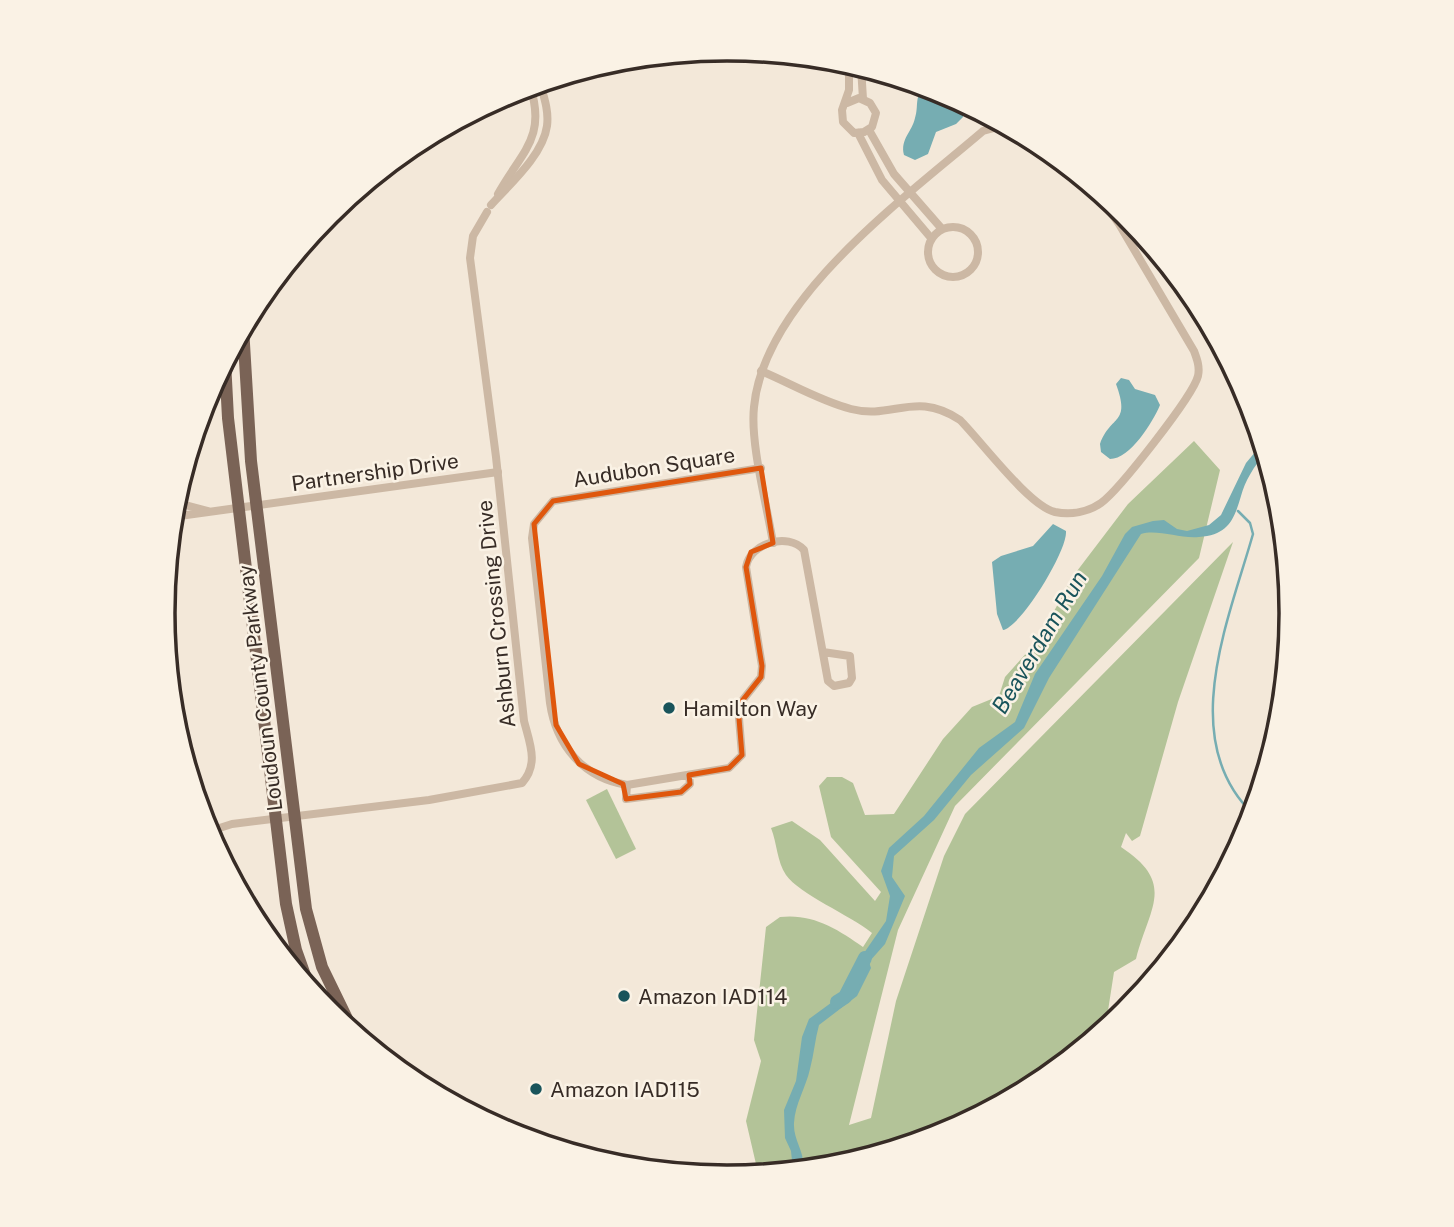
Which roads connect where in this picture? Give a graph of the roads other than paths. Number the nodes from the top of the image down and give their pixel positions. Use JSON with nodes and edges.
{"nodes":[{"id":1,"x":848,"y":75,"type":"edge"},
{"id":2,"x":862,"y":78,"type":"edge"},
{"id":3,"x":543,"y":93,"type":"edge"},
{"id":4,"x":533,"y":97,"type":"edge"},
{"id":5,"x":863,"y":99,"type":"junction"},
{"id":6,"x":847,"y":103,"type":"junction"},
{"id":7,"x":991,"y":129,"type":"edge"},
{"id":8,"x":869,"y":130,"type":"junction"},
{"id":9,"x":858,"y":133,"type":"junction"},
{"id":10,"x":909,"y":192,"type":"junction"},
{"id":11,"x":900,"y":200,"type":"junction"},
{"id":12,"x":487,"y":212,"type":"dead end"},
{"id":13,"x":1119,"y":225,"type":"edge"},
{"id":14,"x":942,"y":229,"type":"junction"},
{"id":15,"x":931,"y":238,"type":"junction"},
{"id":16,"x":244,"y":346,"type":"edge"},
{"id":17,"x":761,"y":371,"type":"junction"},
{"id":18,"x":227,"y":380,"type":"edge"},
{"id":19,"x":761,"y":468,"type":"junction"},
{"id":20,"x":498,"y":472,"type":"junction"},
{"id":21,"x":185,"y":505,"type":"edge"},
{"id":22,"x":258,"y":507,"type":"junction"},
{"id":23,"x":239,"y":509,"type":"junction"},
{"id":24,"x":211,"y":512,"type":"junction"},
{"id":25,"x":183,"y":516,"type":"edge"},
{"id":26,"x":773,"y":543,"type":"junction"},
{"id":27,"x":823,"y":652,"type":"junction"},
{"id":28,"x":689,"y":775,"type":"junction"},
{"id":29,"x":627,"y":785,"type":"junction"},
{"id":30,"x":294,"y":817,"type":"junction"},
{"id":31,"x":275,"y":819,"type":"junction"},
{"id":32,"x":218,"y":827,"type":"edge"},
{"id":33,"x":303,"y":967,"type":"edge"},
{"id":34,"x":339,"y":1006,"type":"edge"}],
"edges":[{"from":1,"to":6,"type":"street"},
{"from":2,"to":5,"type":"street"},
{"from":3,"to":4,"type":"street"},
{"from":5,"to":6,"type":"street"},
{"from":5,"to":8,"type":"street"},
{"from":6,"to":9,"type":"street"},
{"from":7,"to":10,"type":"street"},
{"from":8,"to":9,"type":"street"},
{"from":8,"to":10,"type":"street"},
{"from":9,"to":11,"type":"street"},
{"from":10,"to":11,"type":"street"},
{"from":10,"to":14,"type":"street"},
{"from":11,"to":15,"type":"street"},
{"from":11,"to":17,"type":"street"},
{"from":12,"to":20,"type":"street","name":"Ashburn Crossing Drive"},
{"from":13,"to":17,"type":"street"},
{"from":14,"to":15,"type":"street"},
{"from":14,"to":15,"type":"street"},
{"from":16,"to":22,"type":"main road","name":"Loudoun County Parkway"},
{"from":17,"to":19,"type":"street"},
{"from":18,"to":23,"type":"main road","name":"Loudoun County Parkway"},
{"from":19,"to":26,"type":"street"},
{"from":19,"to":29,"type":"street","name":"Audubon Square"},
{"from":20,"to":22,"type":"street","name":"Partnership Drive"},
{"from":20,"to":30,"type":"street","name":"Ashburn Crossing Drive"},
{"from":21,"to":24,"type":"street"},
{"from":22,"to":23,"type":"street","name":"Partnership Drive"},
{"from":22,"to":30,"type":"main road","name":"Loudoun County Parkway"},
{"from":23,"to":24,"type":"street","name":"Partnership Drive"},
{"from":23,"to":31,"type":"main road","name":"Loudoun County Parkway"},
{"from":24,"to":25,"type":"street","name":"Partnership Drive"},
{"from":26,"to":27,"type":"street"},
{"from":26,"to":28,"type":"street"},
{"from":27,"to":27,"type":"street"},
{"from":28,"to":29,"type":"street"},
{"from":28,"to":29,"type":"street"},
{"from":30,"to":31,"type":"street","name":"Ashburn Crossing Drive"},
{"from":30,"to":34,"type":"main road","name":"Loudoun County Parkway"},
{"from":31,"to":32,"type":"street","name":"Ashburn Crossing Drive"},
{"from":31,"to":33,"type":"main road","name":"Loudoun County Parkway"}]}
